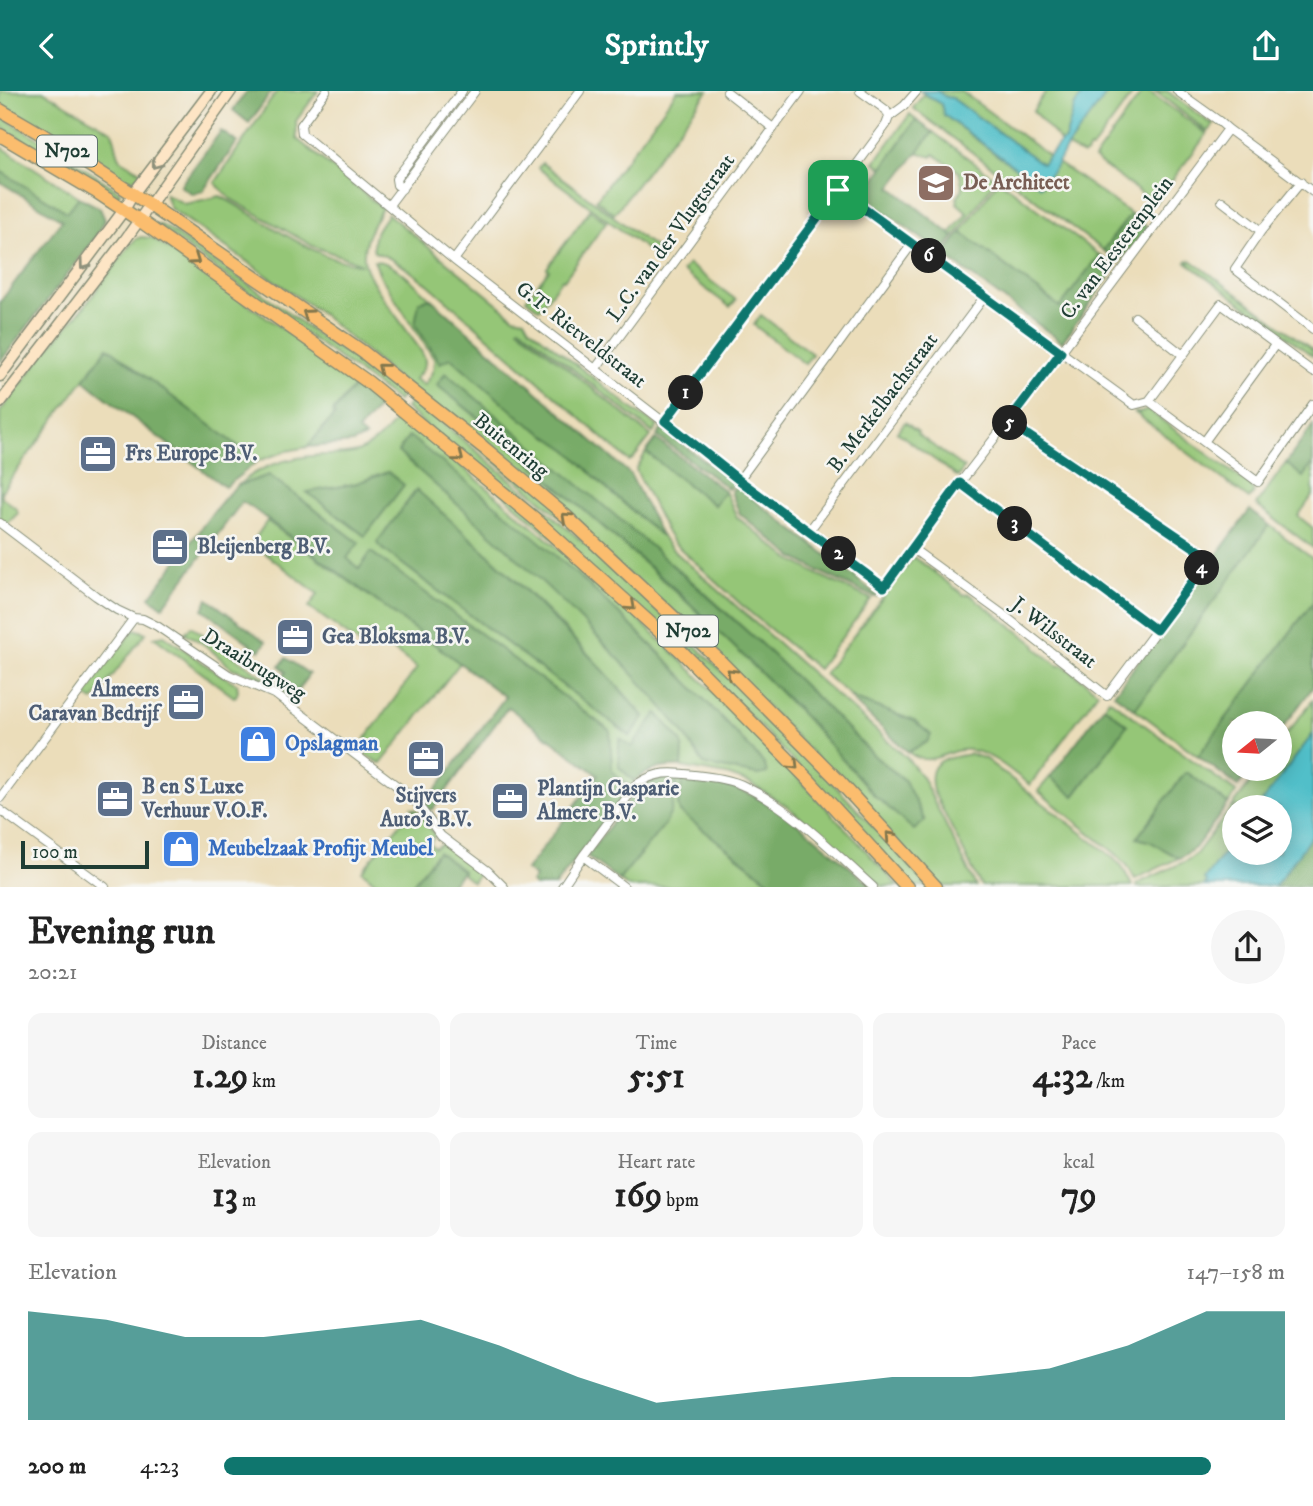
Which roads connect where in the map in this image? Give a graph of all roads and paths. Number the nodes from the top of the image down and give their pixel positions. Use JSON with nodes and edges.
{"nodes":[{"id":1,"x":211,"y":91,"type":"edge"},
{"id":2,"x":232,"y":91,"type":"edge"},
{"id":3,"x":326,"y":91,"type":"edge"},
{"id":4,"x":462,"y":91,"type":"edge"},
{"id":5,"x":475,"y":91,"type":"edge"},
{"id":6,"x":580,"y":91,"type":"edge"},
{"id":7,"x":801,"y":91,"type":"edge"},
{"id":8,"x":860,"y":91,"type":"edge"},
{"id":9,"x":1177,"y":91,"type":"edge"},
{"id":10,"x":727,"y":92,"type":"edge"},
{"id":11,"x":916,"y":92,"type":"edge"},
{"id":12,"x":0,"y":110,"type":"edge"},
{"id":13,"x":889,"y":117,"type":"junction"},
{"id":14,"x":774,"y":128,"type":"junction"},
{"id":15,"x":1228,"y":129,"type":"junction"},
{"id":16,"x":0,"y":135,"type":"edge"},
{"id":17,"x":1301,"y":182,"type":"junction"},
{"id":18,"x":402,"y":189,"type":"junction"},
{"id":19,"x":838,"y":190,"type":"junction"},
{"id":20,"x":1313,"y":192,"type":"edge"},
{"id":21,"x":133,"y":194,"type":"junction"},
{"id":22,"x":1222,"y":201,"type":"dead end"},
{"id":23,"x":150,"y":205,"type":"junction"},
{"id":24,"x":389,"y":205,"type":"junction"},
{"id":25,"x":124,"y":210,"type":"junction"},
{"id":26,"x":139,"y":221,"type":"junction"},
{"id":27,"x":1261,"y":231,"type":"junction"},
{"id":28,"x":912,"y":244,"type":"junction"},
{"id":29,"x":454,"y":260,"type":"junction"},
{"id":30,"x":985,"y":296,"type":"junction"},
{"id":31,"x":1135,"y":317,"type":"dead end"},
{"id":32,"x":1313,"y":329,"type":"edge"},
{"id":33,"x":1275,"y":345,"type":"junction"},
{"id":34,"x":1061,"y":352,"type":"junction"},
{"id":35,"x":1183,"y":355,"type":"junction"},
{"id":36,"x":596,"y":368,"type":"junction"},
{"id":37,"x":1313,"y":372,"type":"edge"},
{"id":38,"x":0,"y":376,"type":"edge"},
{"id":39,"x":1149,"y":401,"type":"junction"},
{"id":40,"x":0,"y":403,"type":"edge"},
{"id":41,"x":1313,"y":404,"type":"edge"},
{"id":42,"x":665,"y":421,"type":"junction"},
{"id":43,"x":1008,"y":422,"type":"junction"},
{"id":44,"x":1203,"y":442,"type":"junction"},
{"id":45,"x":739,"y":480,"type":"junction"},
{"id":46,"x":960,"y":483,"type":"junction"},
{"id":47,"x":0,"y":523,"type":"edge"},
{"id":48,"x":809,"y":531,"type":"junction"},
{"id":49,"x":913,"y":549,"type":"junction"},
{"id":50,"x":134,"y":618,"type":"junction"},
{"id":51,"x":1156,"y":630,"type":"junction"},
{"id":52,"x":0,"y":798,"type":"edge"},
{"id":53,"x":0,"y":810,"type":"edge"},
{"id":54,"x":583,"y":856,"type":"junction"},
{"id":55,"x":105,"y":887,"type":"edge"},
{"id":56,"x":504,"y":887,"type":"edge"},
{"id":57,"x":562,"y":887,"type":"edge"},
{"id":58,"x":624,"y":887,"type":"edge"},
{"id":59,"x":873,"y":887,"type":"edge"},
{"id":60,"x":907,"y":887,"type":"edge"},
{"id":61,"x":936,"y":887,"type":"edge"}],
"edges":[{"from":1,"to":21,"type":"main road","one_way":true},
{"from":2,"to":23,"type":"main road"},
{"from":3,"to":24,"type":"street","name":"G.T. Rietveldstraat"},
{"from":4,"to":18,"type":"street"},
{"from":5,"to":18,"type":"street"},
{"from":6,"to":29,"type":"street"},
{"from":7,"to":14,"type":"street","name":"L.C. van der Vlugtstraat"},
{"from":8,"to":13,"type":"street"},
{"from":9,"to":15,"type":"street"},
{"from":10,"to":14,"type":"street"},
{"from":11,"to":13,"type":"street"},
{"from":12,"to":21,"type":"highway","name":"Buitenring","number":"N702"},
{"from":13,"to":19,"type":"street"},
{"from":14,"to":36,"type":"street","name":"L.C. van der Vlugtstraat"},
{"from":15,"to":17,"type":"street"},
{"from":15,"to":34,"type":"street","name":"C. van Eesterenplein"},
{"from":16,"to":25,"type":"highway","name":"Buitenring","number":"N702"},
{"from":17,"to":20,"type":"street"},
{"from":17,"to":27,"type":"street"},
{"from":18,"to":24,"type":"street"},
{"from":19,"to":28,"type":"street","name":"C. van Eesterenplein"},
{"from":19,"to":42,"type":"street"},
{"from":21,"to":23,"type":"highway","name":"Buitenring","number":"N702"},
{"from":21,"to":25,"type":"main road"},
{"from":22,"to":27,"type":"street"},
{"from":23,"to":26,"type":"main road"},
{"from":61,"to":23,"type":"highway","name":"Buitenring","number":"N702","one_way":true},
{"from":24,"to":29,"type":"street","name":"G.T. Rietveldstraat"},
{"from":25,"to":26,"type":"highway","name":"Buitenring","number":"N702"},
{"from":25,"to":38,"type":"main road","one_way":true},
{"from":26,"to":40,"type":"main road"},
{"from":26,"to":60,"type":"highway","name":"Buitenring","number":"N702","one_way":true},
{"from":27,"to":32,"type":"street"},
{"from":28,"to":30,"type":"street","name":"C. van Eesterenplein"},
{"from":28,"to":45,"type":"street"},
{"from":29,"to":36,"type":"street","name":"G.T. Rietveldstraat"},
{"from":30,"to":34,"type":"street","name":"C. van Eesterenplein"},
{"from":30,"to":48,"type":"street","name":"B. Merkelbachstraat"},
{"from":31,"to":35,"type":"street"},
{"from":33,"to":35,"type":"street"},
{"from":33,"to":37,"type":"street"},
{"from":33,"to":44,"type":"street"},
{"from":34,"to":39,"type":"street"},
{"from":34,"to":43,"type":"street","name":"G.T. Rietveldstraat"},
{"from":35,"to":39,"type":"street"},
{"from":36,"to":42,"type":"street","name":"G.T. Rietveldstraat"},
{"from":39,"to":44,"type":"street"},
{"from":41,"to":44,"type":"street"},
{"from":42,"to":45,"type":"street","name":"G.T. Rietveldstraat"},
{"from":43,"to":46,"type":"street","name":"G.T. Rietveldstraat"},
{"from":43,"to":51,"type":"street"},
{"from":45,"to":48,"type":"street","name":"G.T. Rietveldstraat"},
{"from":46,"to":49,"type":"street","name":"G.T. Rietveldstraat"},
{"from":46,"to":51,"type":"street"},
{"from":47,"to":50,"type":"street","name":"Draaibrugweg"},
{"from":48,"to":49,"type":"street","name":"G.T. Rietveldstraat"},
{"from":49,"to":51,"type":"street","name":"J. Wilsstraat"},
{"from":50,"to":52,"type":"street"},
{"from":50,"to":56,"type":"street","name":"Draaibrugweg"},
{"from":53,"to":55,"type":"street"},
{"from":54,"to":57,"type":"street"},
{"from":54,"to":58,"type":"street"},
{"from":54,"to":59,"type":"street"}]}
